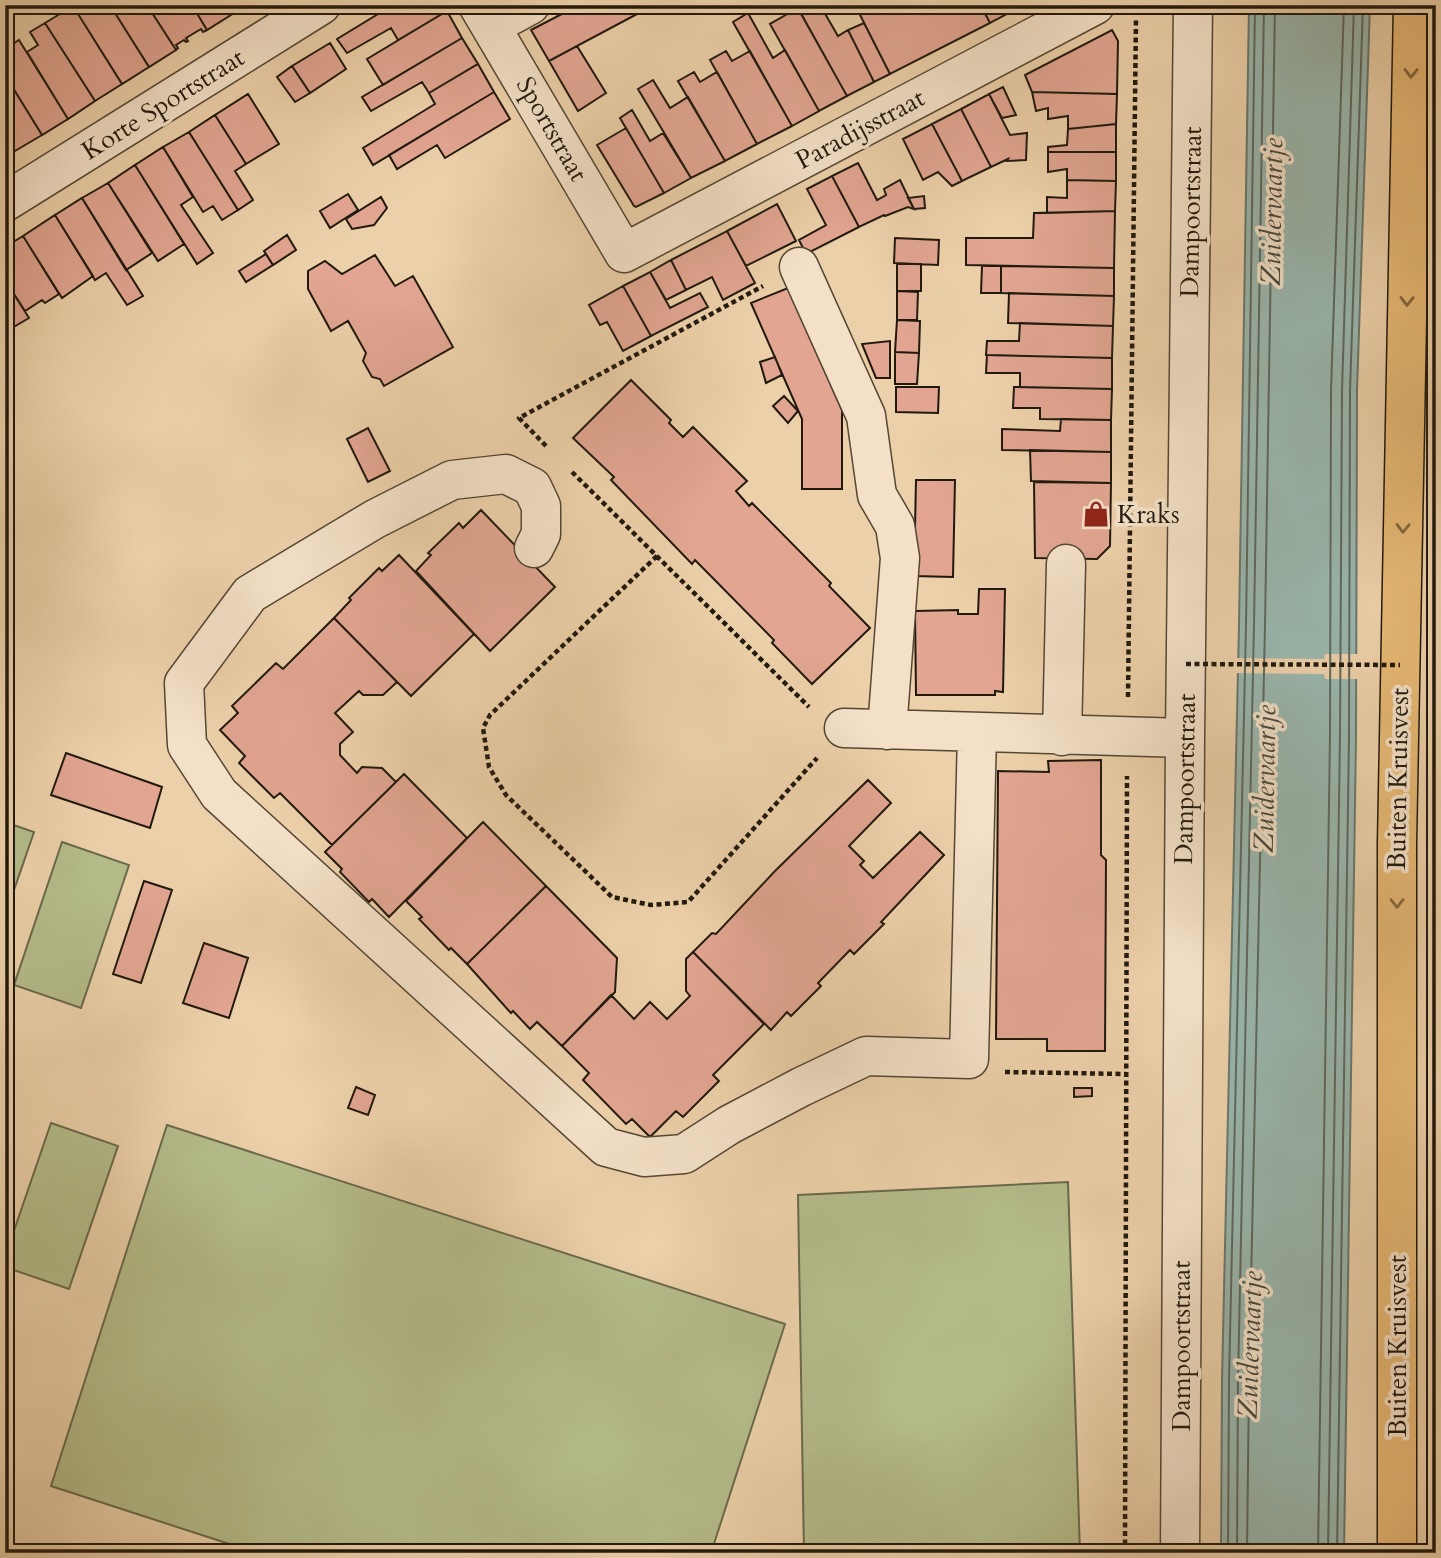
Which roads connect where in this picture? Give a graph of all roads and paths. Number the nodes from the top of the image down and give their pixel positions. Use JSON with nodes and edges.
{"nodes":[{"id":1,"x":321,"y":5,"type":"edge"},
{"id":2,"x":530,"y":5,"type":"edge"},
{"id":3,"x":1095,"y":5,"type":"edge"},
{"id":4,"x":1193,"y":5,"type":"edge"},
{"id":5,"x":1413,"y":5,"type":"edge"},
{"id":6,"x":485,"y":16,"type":"edge"},
{"id":7,"x":5,"y":202,"type":"edge"},
{"id":8,"x":624,"y":253,"type":"joint"},
{"id":9,"x":799,"y":267,"type":"joint"},
{"id":10,"x":548,"y":448,"type":"dead end"},
{"id":11,"x":568,"y":467,"type":"dead end"},
{"id":12,"x":534,"y":548,"type":"dead end"},
{"id":13,"x":657,"y":556,"type":"junction"},
{"id":14,"x":1066,"y":564,"type":"dead end"},
{"id":15,"x":1186,"y":664,"type":"junction"},
{"id":16,"x":1400,"y":666,"type":"junction"},
{"id":17,"x":844,"y":728,"type":"junction"},
{"id":18,"x":887,"y":730,"type":"junction"},
{"id":19,"x":977,"y":733,"type":"junction"},
{"id":20,"x":1062,"y":736,"type":"junction"},
{"id":21,"x":1185,"y":738,"type":"junction"},
{"id":22,"x":969,"y":1059,"type":"junction"},
{"id":23,"x":1126,"y":1074,"type":"dead end"},
{"id":24,"x":1180,"y":1553,"type":"edge"},
{"id":25,"x":1397,"y":1553,"type":"edge"}],
"edges":[{"from":1,"to":7,"type":"street","name":"Korte Sportstraat"},
{"from":2,"to":6,"type":"street"},
{"from":3,"to":8,"type":"street","name":"Paradijsstraat"},
{"from":4,"to":15,"type":"street","name":"Dampoortstraat"},
{"from":5,"to":16,"type":"main road","name":"Buiten Kruisvest","one_way":true},
{"from":6,"to":8,"type":"street","name":"Sportstraat"},
{"from":9,"to":10,"type":"path"},
{"from":9,"to":18,"type":"street"},
{"from":11,"to":13,"type":"path"},
{"from":12,"to":22,"type":"street"},
{"from":13,"to":17,"type":"path"},
{"from":13,"to":17,"type":"path"},
{"from":14,"to":20,"type":"street"},
{"from":15,"to":16,"type":"path","bridge":true},
{"from":15,"to":21,"type":"street","name":"Dampoortstraat"},
{"from":16,"to":25,"type":"main road","name":"Buiten Kruisvest","one_way":true},
{"from":17,"to":18,"type":"street"},
{"from":18,"to":19,"type":"street"},
{"from":19,"to":20,"type":"street"},
{"from":19,"to":22,"type":"street"},
{"from":20,"to":21,"type":"street"},
{"from":21,"to":24,"type":"street","name":"Dampoortstraat"},
{"from":22,"to":23,"type":"path"}]}
